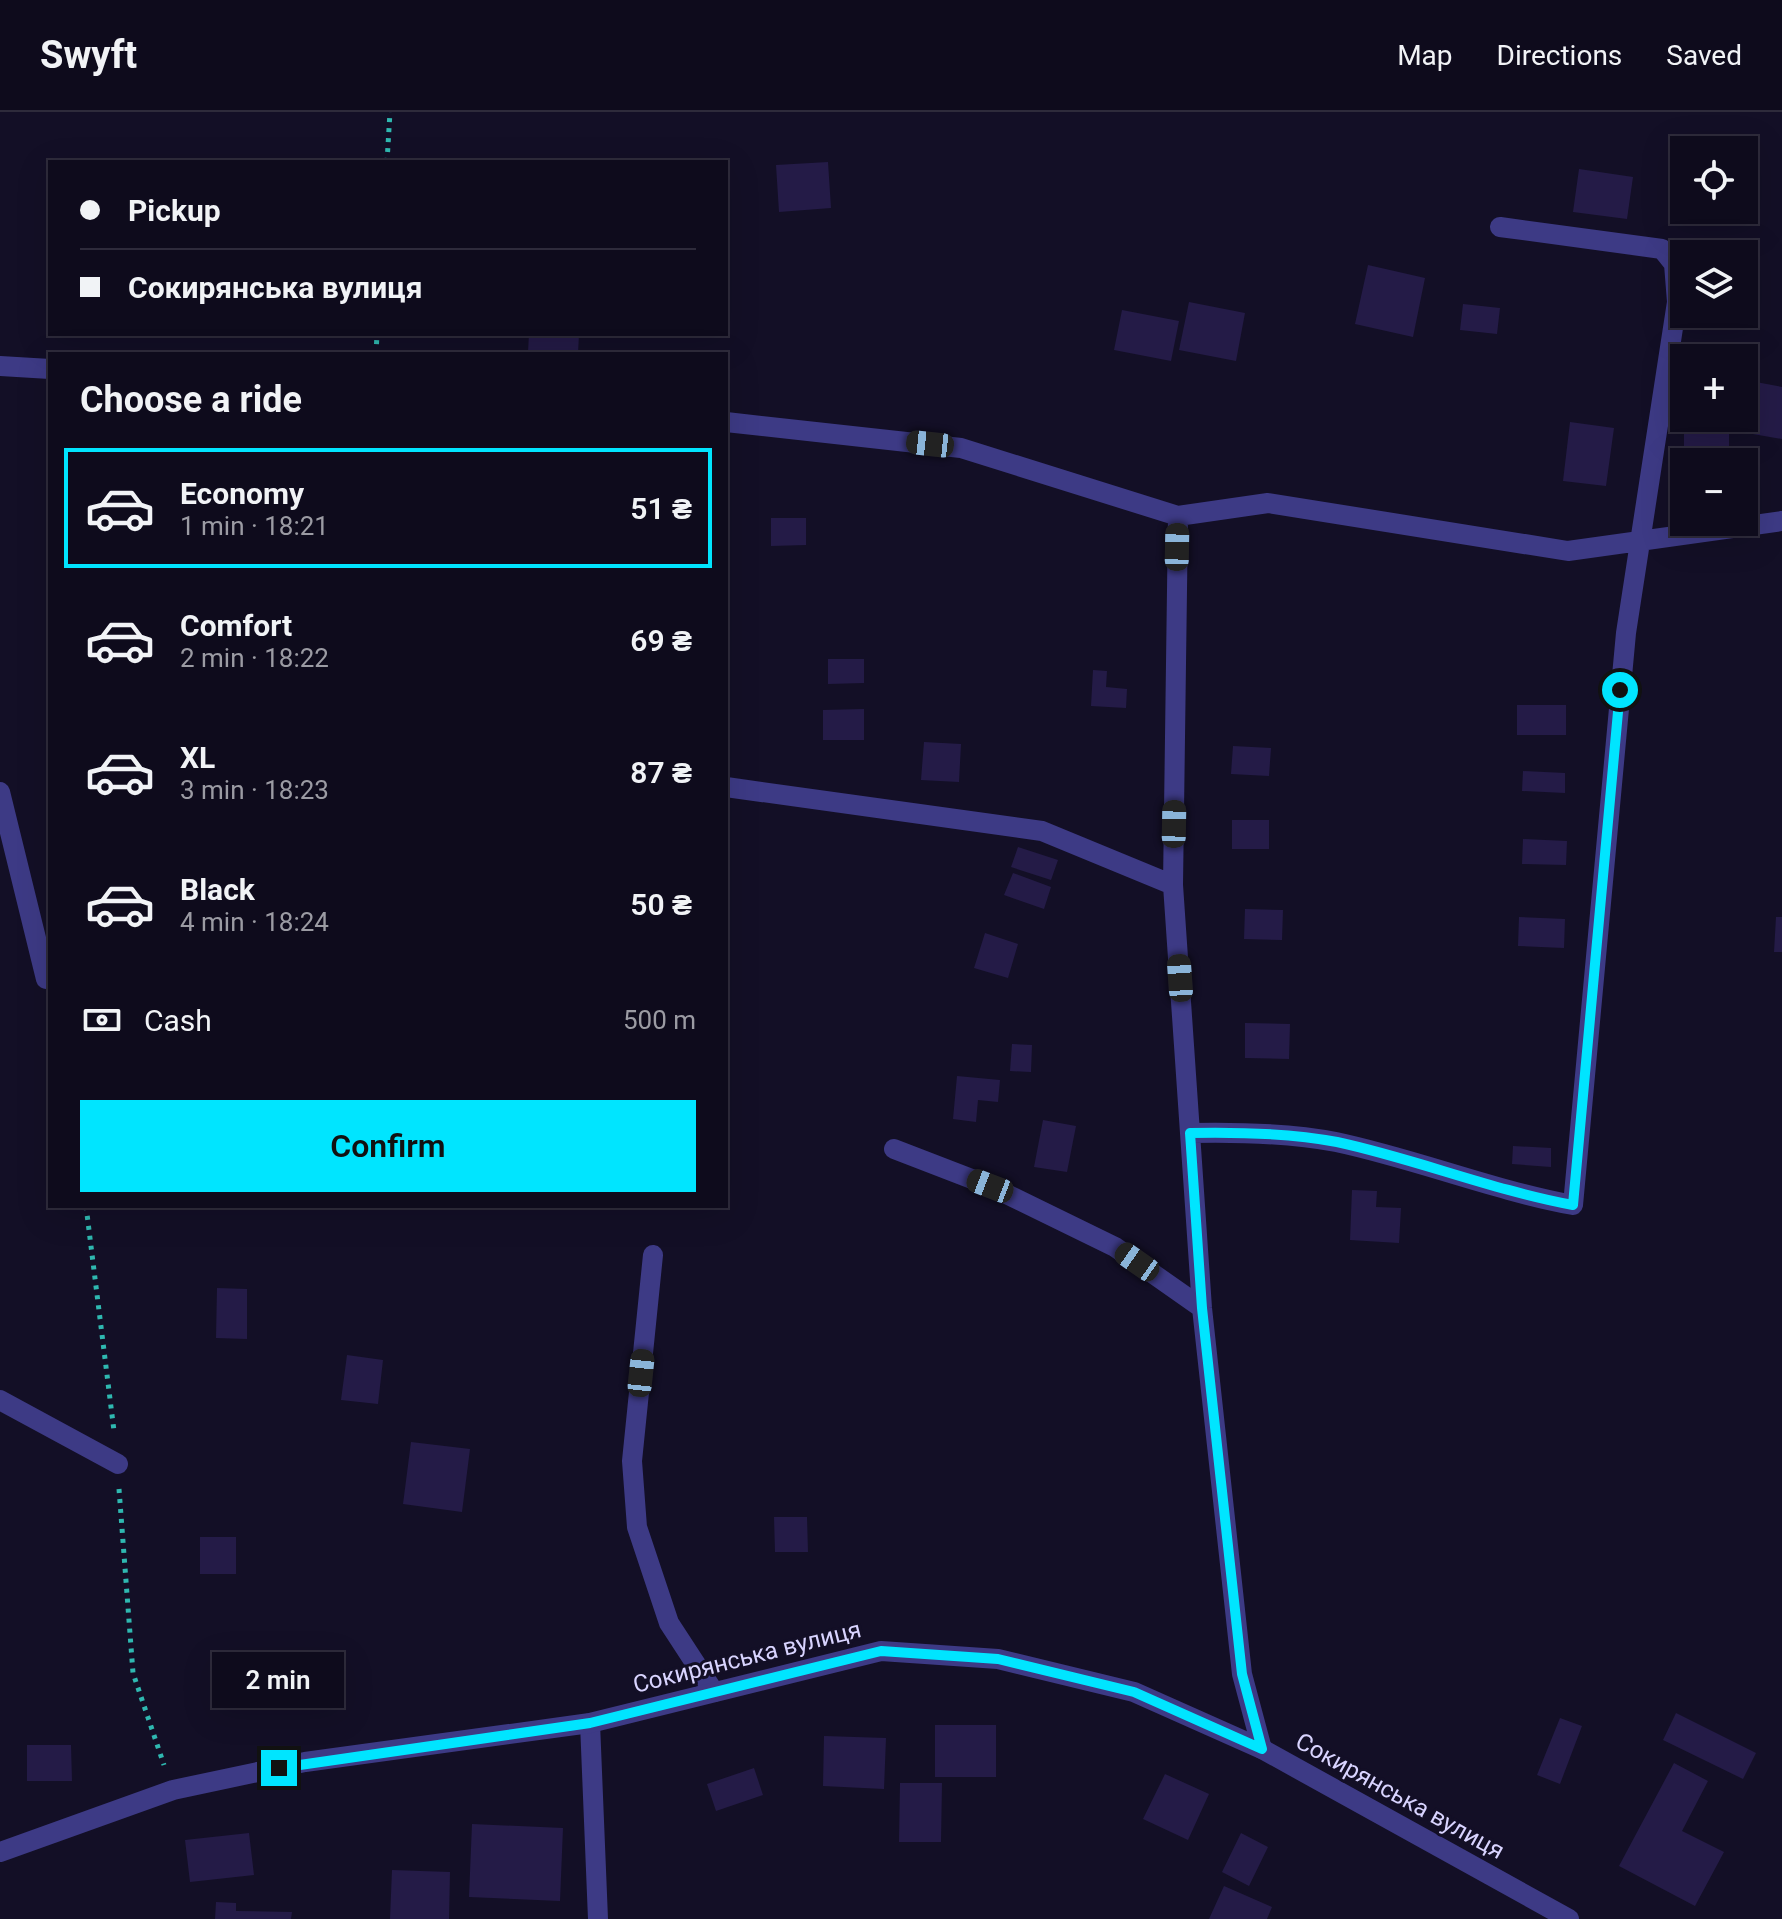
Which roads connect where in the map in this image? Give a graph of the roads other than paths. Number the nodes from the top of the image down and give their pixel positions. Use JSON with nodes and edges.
{"nodes":[{"id":1,"x":1500,"y":227,"type":"dead end"},
{"id":2,"x":0,"y":366,"type":"edge"},
{"id":3,"x":48,"y":369,"type":"edge"},
{"id":4,"x":728,"y":422,"type":"edge"},
{"id":5,"x":1178,"y":516,"type":"junction"},
{"id":6,"x":1782,"y":521,"type":"edge"},
{"id":7,"x":1640,"y":541,"type":"junction"},
{"id":8,"x":728,"y":787,"type":"edge"},
{"id":9,"x":0,"y":792,"type":"edge"},
{"id":10,"x":1173,"y":885,"type":"junction"},
{"id":11,"x":46,"y":979,"type":"dead end"},
{"id":12,"x":1190,"y":1133,"type":"junction"},
{"id":13,"x":894,"y":1149,"type":"dead end"},
{"id":14,"x":653,"y":1255,"type":"dead end"},
{"id":15,"x":1202,"y":1308,"type":"junction"},
{"id":16,"x":0,"y":1400,"type":"edge"},
{"id":17,"x":118,"y":1464,"type":"road end"},
{"id":18,"x":714,"y":1692,"type":"junction"},
{"id":19,"x":590,"y":1723,"type":"junction"},
{"id":20,"x":1262,"y":1749,"type":"junction"},
{"id":21,"x":0,"y":1852,"type":"edge"},
{"id":22,"x":598,"y":1919,"type":"edge"},
{"id":23,"x":1569,"y":1919,"type":"edge"}],
"edges":[{"from":1,"to":7,"type":"street"},
{"from":2,"to":3,"type":"street"},
{"from":4,"to":5,"type":"street"},
{"from":5,"to":7,"type":"street"},
{"from":5,"to":10,"type":"street"},
{"from":6,"to":7,"type":"street"},
{"from":7,"to":12,"type":"street"},
{"from":8,"to":10,"type":"street"},
{"from":9,"to":11,"type":"street"},
{"from":10,"to":12,"type":"street"},
{"from":12,"to":15,"type":"street"},
{"from":13,"to":15,"type":"street"},
{"from":14,"to":18,"type":"street"},
{"from":15,"to":20,"type":"street"},
{"from":16,"to":17,"type":"street"},
{"from":18,"to":19,"type":"street","name":"Сокирянська вулиця"},
{"from":18,"to":20,"type":"street","name":"Сокирянська вулиця"},
{"from":19,"to":21,"type":"street","name":"Сокирянська вулиця"},
{"from":19,"to":22,"type":"street"},
{"from":20,"to":23,"type":"street","name":"Сокирянська вулиця"}]}
